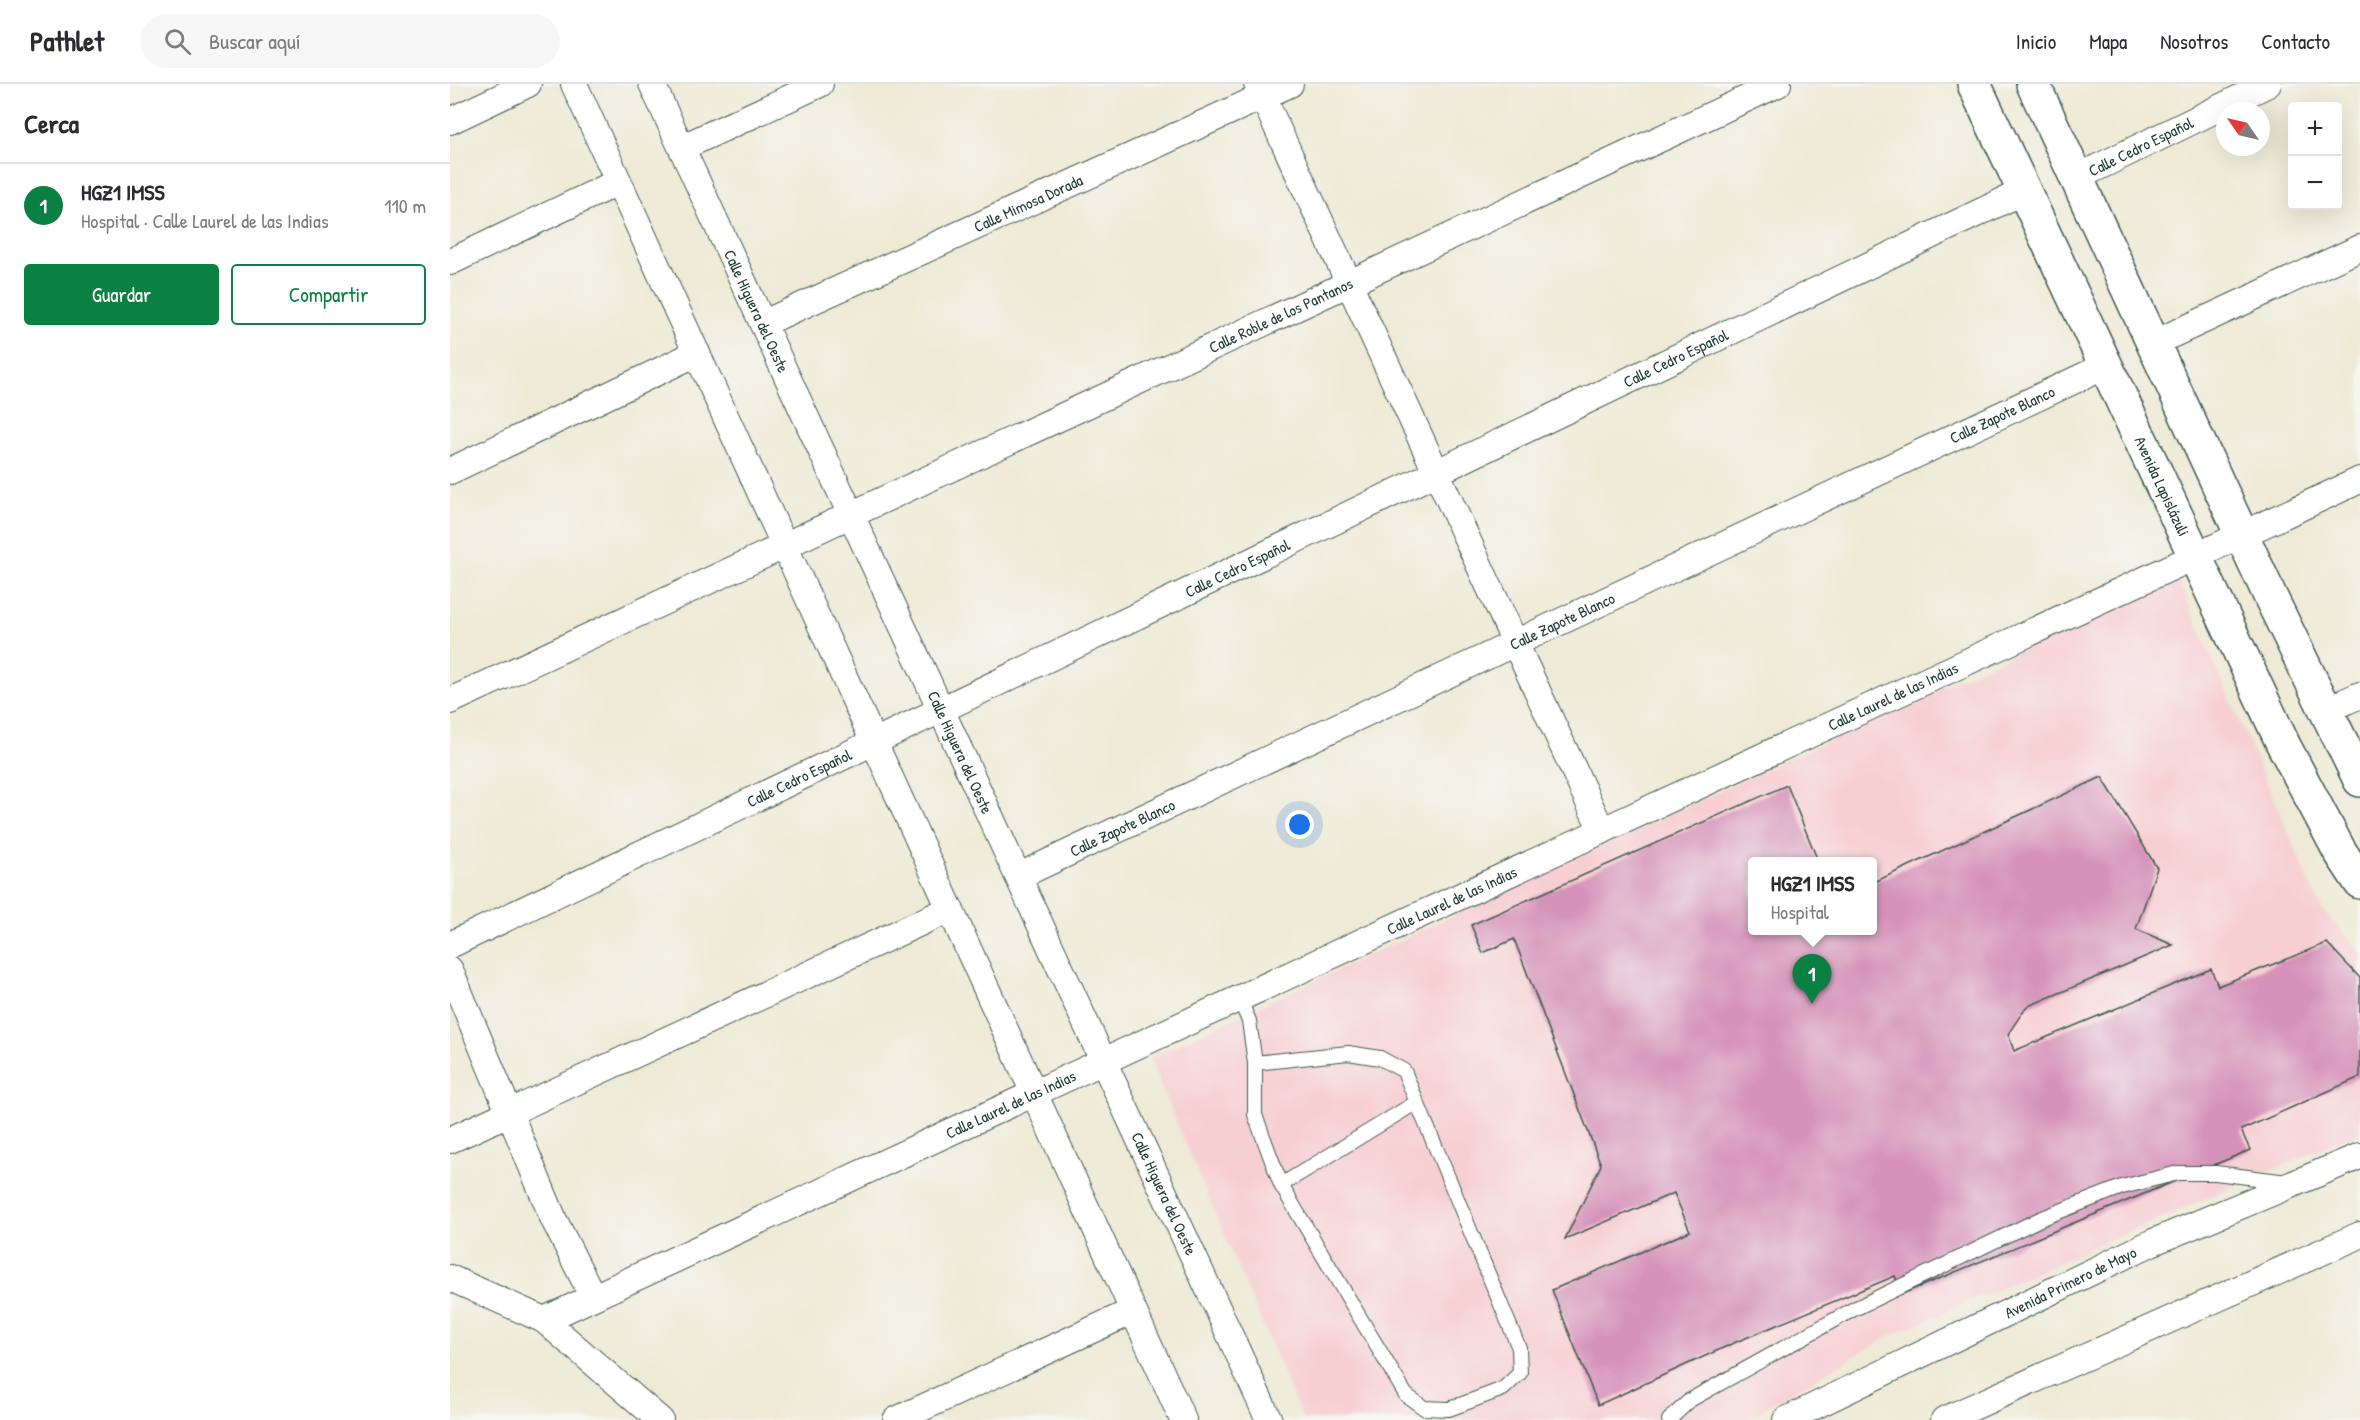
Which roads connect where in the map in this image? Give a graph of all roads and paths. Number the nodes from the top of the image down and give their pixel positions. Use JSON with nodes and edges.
{"nodes":[{"id":1,"x":528,"y":84,"type":"edge"},
{"id":2,"x":574,"y":84,"type":"edge"},
{"id":3,"x":652,"y":84,"type":"edge"},
{"id":4,"x":820,"y":84,"type":"edge"},
{"id":5,"x":1290,"y":84,"type":"edge"},
{"id":6,"x":1778,"y":84,"type":"edge"},
{"id":7,"x":1974,"y":84,"type":"edge"},
{"id":8,"x":2033,"y":84,"type":"edge"},
{"id":9,"x":2268,"y":84,"type":"edge"},
{"id":10,"x":1260,"y":90,"type":"edge"},
{"id":11,"x":450,"y":121,"type":"edge"},
{"id":12,"x":683,"y":147,"type":"junction"},
{"id":13,"x":2076,"y":178,"type":"junction"},
{"id":14,"x":618,"y":182,"type":"junction"},
{"id":15,"x":2024,"y":191,"type":"junction"},
{"id":16,"x":2360,"y":248,"type":"edge"},
{"id":17,"x":450,"y":262,"type":"edge"},
{"id":18,"x":1348,"y":284,"type":"junction"},
{"id":19,"x":764,"y":323,"type":"junction"},
{"id":20,"x":2152,"y":344,"type":"junction"},
{"id":21,"x":697,"y":353,"type":"junction"},
{"id":22,"x":2105,"y":366,"type":"junction"},
{"id":23,"x":450,"y":471,"type":"edge"},
{"id":24,"x":1436,"y":473,"type":"junction"},
{"id":25,"x":2360,"y":480,"type":"edge"},
{"id":26,"x":852,"y":514,"type":"junction"},
{"id":27,"x":2242,"y":534,"type":"junction"},
{"id":28,"x":784,"y":545,"type":"junction"},
{"id":29,"x":2194,"y":556,"type":"junction"},
{"id":30,"x":1517,"y":642,"type":"junction"},
{"id":31,"x":2360,"y":694,"type":"edge"},
{"id":32,"x":450,"y":701,"type":"edge"},
{"id":33,"x":942,"y":709,"type":"junction"},
{"id":34,"x":2326,"y":710,"type":"junction"},
{"id":35,"x":874,"y":742,"type":"junction"},
{"id":36,"x":2360,"y":780,"type":"edge"},
{"id":37,"x":1602,"y":831,"type":"junction"},
{"id":38,"x":1019,"y":876,"type":"junction"},
{"id":39,"x":2360,"y":882,"type":"edge"},
{"id":40,"x":950,"y":909,"type":"junction"},
{"id":41,"x":450,"y":945,"type":"edge"},
{"id":42,"x":450,"y":970,"type":"edge"},
{"id":43,"x":1239,"y":998,"type":"junction"},
{"id":44,"x":1104,"y":1061,"type":"junction"},
{"id":45,"x":1255,"y":1063,"type":"junction"},
{"id":46,"x":1034,"y":1094,"type":"junction"},
{"id":47,"x":1417,"y":1101,"type":"junction"},
{"id":48,"x":509,"y":1113,"type":"junction"},
{"id":49,"x":450,"y":1140,"type":"edge"},
{"id":50,"x":2360,"y":1156,"type":"edge"},
{"id":51,"x":2296,"y":1183,"type":"junction"},
{"id":52,"x":1281,"y":1185,"type":"junction"},
{"id":53,"x":2360,"y":1235,"type":"edge"},
{"id":54,"x":450,"y":1278,"type":"edge"},
{"id":55,"x":593,"y":1297,"type":"junction"},
{"id":56,"x":1133,"y":1311,"type":"junction"},
{"id":57,"x":544,"y":1320,"type":"junction"},
{"id":58,"x":660,"y":1420,"type":"edge"},
{"id":59,"x":896,"y":1420,"type":"edge"},
{"id":60,"x":1183,"y":1420,"type":"edge"},
{"id":61,"x":1269,"y":1420,"type":"edge"},
{"id":62,"x":1669,"y":1420,"type":"edge"},
{"id":63,"x":1786,"y":1420,"type":"edge"},
{"id":64,"x":1944,"y":1420,"type":"edge"}],
"edges":[{"from":1,"to":11,"type":"street"},
{"from":2,"to":14,"type":"street"},
{"from":3,"to":12,"type":"street","name":"Calle Higuera del Oeste"},
{"from":4,"to":12,"type":"street"},
{"from":5,"to":10,"type":"street","name":"Calle Mimosa Dorada"},
{"from":6,"to":18,"type":"street","name":"Calle Roble de los Pantanos"},
{"from":7,"to":15,"type":"street","name":"Avenida Lapislázuli"},
{"from":8,"to":13,"type":"street"},
{"from":9,"to":13,"type":"street","name":"Calle Cedro Español"},
{"from":10,"to":18,"type":"street"},
{"from":10,"to":19,"type":"street","name":"Calle Mimosa Dorada"},
{"from":12,"to":19,"type":"street","name":"Calle Higuera del Oeste"},
{"from":13,"to":20,"type":"street"},
{"from":14,"to":17,"type":"street"},
{"from":14,"to":21,"type":"street"},
{"from":15,"to":22,"type":"street","name":"Avenida Lapislázuli"},
{"from":15,"to":24,"type":"street","name":"Calle Cedro Español"},
{"from":16,"to":20,"type":"street"},
{"from":18,"to":24,"type":"street"},
{"from":18,"to":26,"type":"street","name":"Calle Roble de los Pantanos"},
{"from":19,"to":26,"type":"street","name":"Calle Higuera del Oeste"},
{"from":20,"to":27,"type":"street"},
{"from":21,"to":23,"type":"street"},
{"from":21,"to":28,"type":"street"},
{"from":22,"to":29,"type":"street","name":"Avenida Lapislázuli"},
{"from":22,"to":30,"type":"street","name":"Calle Zapote Blanco"},
{"from":24,"to":30,"type":"street"},
{"from":24,"to":33,"type":"street","name":"Calle Cedro Español"},
{"from":25,"to":27,"type":"street","name":"Calle Laurel de las Indias"},
{"from":26,"to":28,"type":"street","name":"Calle Roble de los Pantanos"},
{"from":26,"to":33,"type":"street","name":"Calle Higuera del Oeste"},
{"from":27,"to":29,"type":"street","name":"Calle Laurel de las Indias"},
{"from":27,"to":34,"type":"street"},
{"from":28,"to":32,"type":"street","name":"Calle Roble de los Pantanos"},
{"from":28,"to":35,"type":"street"},
{"from":29,"to":37,"type":"street","name":"Calle Laurel de las Indias"},
{"from":29,"to":39,"type":"street","name":"Avenida Lapislázuli"},
{"from":30,"to":37,"type":"street"},
{"from":30,"to":38,"type":"street","name":"Calle Zapote Blanco"},
{"from":31,"to":34,"type":"street"},
{"from":33,"to":35,"type":"street","name":"Calle Cedro Español"},
{"from":33,"to":38,"type":"street","name":"Calle Higuera del Oeste"},
{"from":34,"to":36,"type":"street"},
{"from":35,"to":40,"type":"street"},
{"from":35,"to":41,"type":"street","name":"Calle Cedro Español"},
{"from":37,"to":43,"type":"street","name":"Calle Laurel de las Indias"},
{"from":38,"to":44,"type":"street","name":"Calle Higuera del Oeste"},
{"from":40,"to":46,"type":"street"},
{"from":40,"to":48,"type":"street"},
{"from":42,"to":48,"type":"street"},
{"from":43,"to":44,"type":"street","name":"Calle Laurel de las Indias"},
{"from":43,"to":45,"type":"lane"},
{"from":44,"to":46,"type":"street","name":"Calle Laurel de las Indias"},
{"from":44,"to":61,"type":"street","name":"Calle Higuera del Oeste"},
{"from":45,"to":47,"type":"lane"},
{"from":45,"to":52,"type":"lane"},
{"from":46,"to":55,"type":"street","name":"Calle Laurel de las Indias"},
{"from":46,"to":56,"type":"street"},
{"from":47,"to":52,"type":"lane"},
{"from":47,"to":52,"type":"lane"},
{"from":48,"to":49,"type":"street"},
{"from":48,"to":55,"type":"street"},
{"from":50,"to":51,"type":"street","name":"Avenida Primero de Mayo"},
{"from":51,"to":62,"type":"lane"},
{"from":51,"to":63,"type":"street","name":"Avenida Primero de Mayo"},
{"from":53,"to":64,"type":"street"},
{"from":54,"to":57,"type":"street"},
{"from":55,"to":57,"type":"street","name":"Calle Laurel de las Indias"},
{"from":56,"to":59,"type":"street"},
{"from":56,"to":60,"type":"street"},
{"from":57,"to":58,"type":"street"}]}
